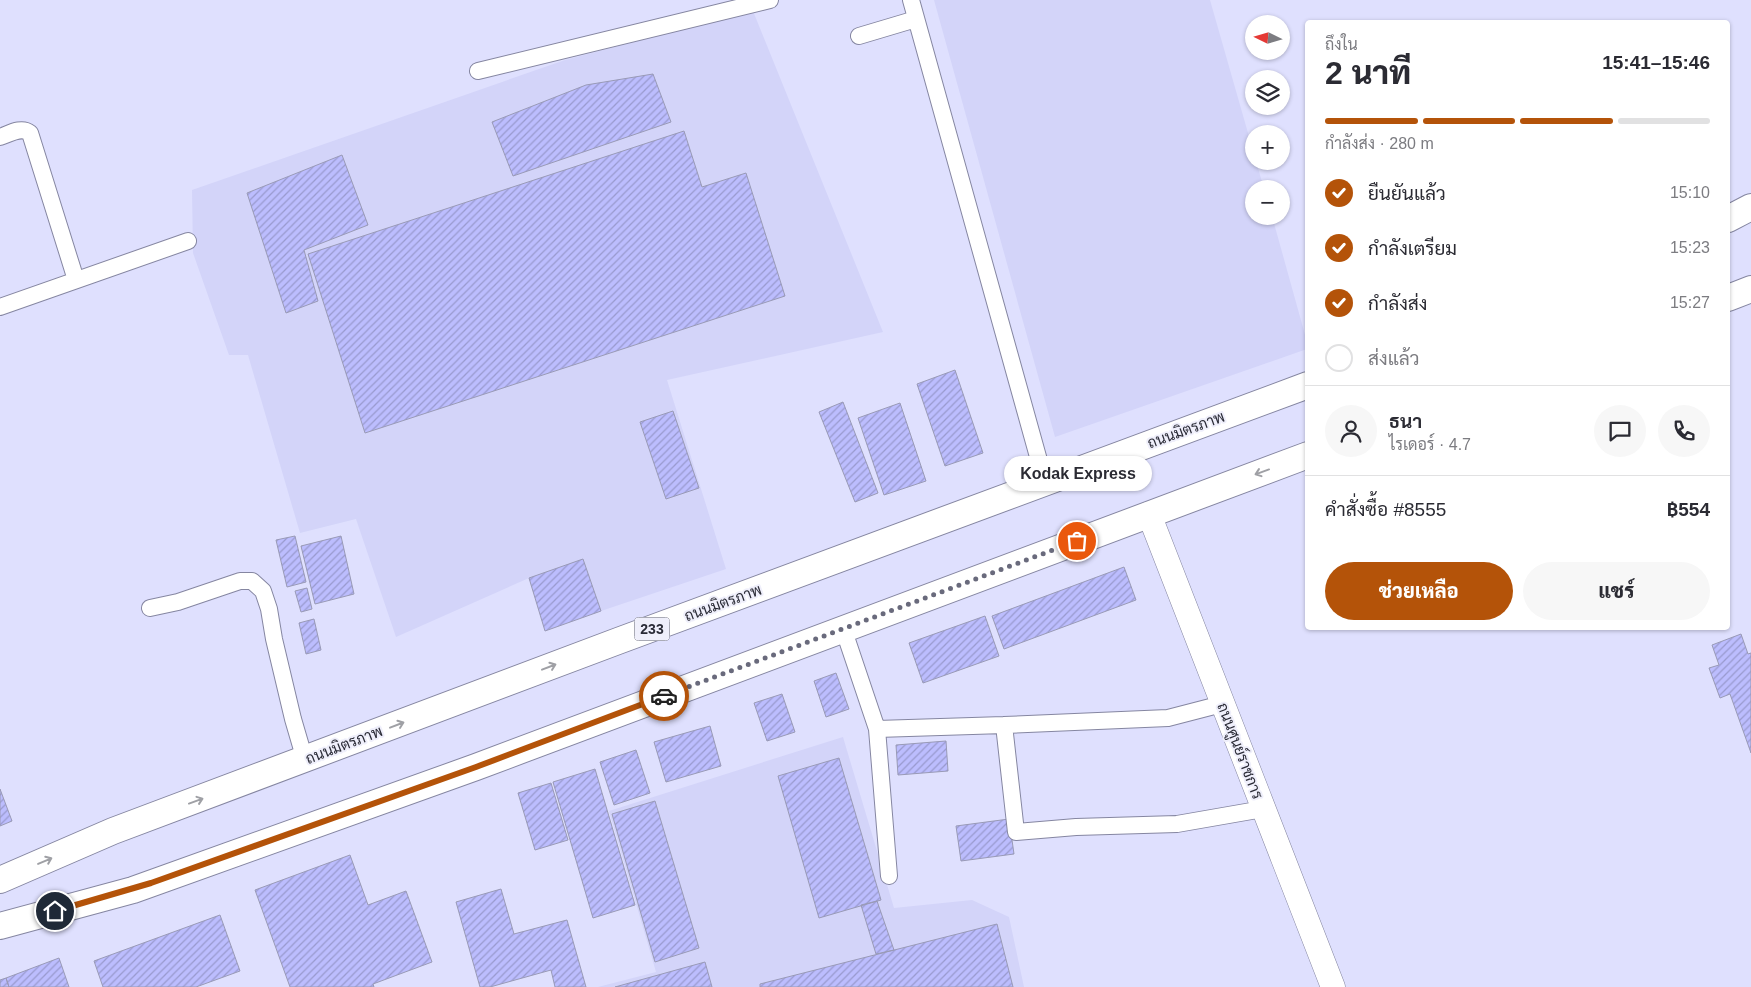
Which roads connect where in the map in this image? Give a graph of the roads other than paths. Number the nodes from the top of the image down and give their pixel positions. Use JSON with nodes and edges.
{"nodes":[{"id":1,"x":770,"y":0,"type":"edge"},
{"id":2,"x":911,"y":0,"type":"edge"},
{"id":3,"x":916,"y":18,"type":"junction"},
{"id":4,"x":859,"y":36,"type":"dead end"},
{"id":5,"x":478,"y":71,"type":"dead end"},
{"id":6,"x":0,"y":137,"type":"edge"},
{"id":7,"x":1751,"y":207,"type":"edge"},
{"id":8,"x":1730,"y":218,"type":"edge"},
{"id":9,"x":1751,"y":220,"type":"edge"},
{"id":10,"x":1730,"y":228,"type":"edge"},
{"id":11,"x":188,"y":241,"type":"dead end"},
{"id":12,"x":76,"y":280,"type":"junction"},
{"id":13,"x":1751,"y":290,"type":"edge"},
{"id":14,"x":1730,"y":297,"type":"edge"},
{"id":15,"x":0,"y":307,"type":"edge"},
{"id":16,"x":1305,"y":385,"type":"edge"},
{"id":17,"x":1305,"y":456,"type":"edge"},
{"id":18,"x":1045,"y":482,"type":"junction"},
{"id":19,"x":1149,"y":514,"type":"junction"},
{"id":20,"x":150,"y":608,"type":"dead end"},
{"id":21,"x":843,"y":628,"type":"junction"},
{"id":22,"x":1222,"y":704,"type":"junction"},
{"id":23,"x":1004,"y":725,"type":"junction"},
{"id":24,"x":877,"y":729,"type":"junction"},
{"id":25,"x":305,"y":760,"type":"junction"},
{"id":26,"x":1263,"y":809,"type":"junction"},
{"id":27,"x":889,"y":876,"type":"dead end"},
{"id":28,"x":0,"y":880,"type":"edge"},
{"id":29,"x":0,"y":926,"type":"edge"},
{"id":30,"x":1333,"y":987,"type":"edge"}],
"edges":[{"from":1,"to":5,"type":"street"},
{"from":2,"to":3,"type":"street"},
{"from":3,"to":4,"type":"street"},
{"from":3,"to":18,"type":"street"},
{"from":6,"to":12,"type":"street"},
{"from":7,"to":8,"type":"main road"},
{"from":9,"to":10,"type":"main road"},
{"from":11,"to":12,"type":"street"},
{"from":12,"to":15,"type":"street"},
{"from":13,"to":14,"type":"main road"},
{"from":16,"to":18,"type":"main road","name":"ถนนมิตรภาพ","number":"233"},
{"from":17,"to":19,"type":"main road","one_way":true},
{"from":25,"to":18,"type":"main road","name":"ถนนมิตรภาพ","number":"233","one_way":true},
{"from":19,"to":21,"type":"main road"},
{"from":19,"to":22,"type":"street","name":"ถนนศูนย์ราชการ"},
{"from":20,"to":25,"type":"street"},
{"from":21,"to":24,"type":"street"},
{"from":21,"to":29,"type":"main road"},
{"from":22,"to":23,"type":"street"},
{"from":22,"to":26,"type":"street","name":"ถนนศูนย์ราชการ"},
{"from":23,"to":24,"type":"street"},
{"from":23,"to":26,"type":"street"},
{"from":24,"to":27,"type":"street"},
{"from":28,"to":25,"type":"main road","name":"ถนนมิตรภาพ","number":"233","one_way":true},
{"from":26,"to":30,"type":"street","name":"ถนนศูนย์ราชการ"}]}
